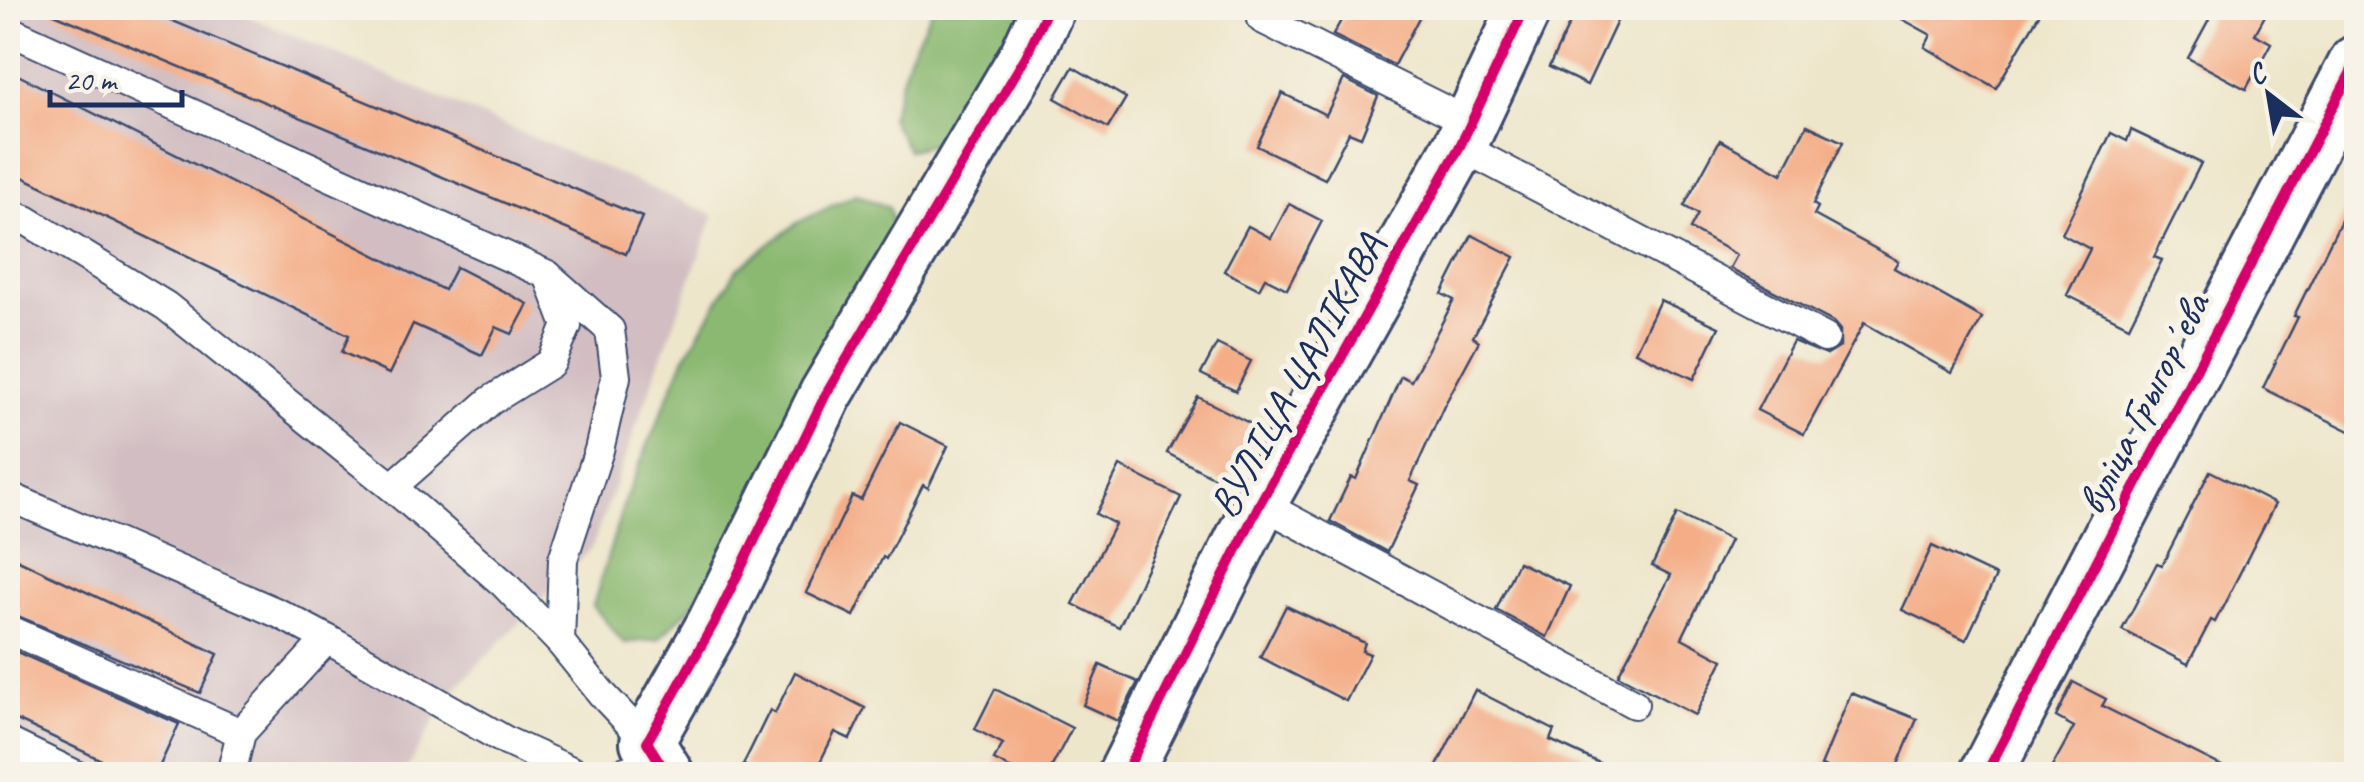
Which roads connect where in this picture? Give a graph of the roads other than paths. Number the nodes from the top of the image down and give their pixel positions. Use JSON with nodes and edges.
{"nodes":[{"id":1,"x":1048,"y":8,"type":"edge"},
{"id":2,"x":1525,"y":8,"type":"edge"},
{"id":3,"x":1262,"y":19,"type":"dead end"},
{"id":4,"x":8,"y":30,"type":"edge"},
{"id":5,"x":2356,"y":62,"type":"edge"},
{"id":6,"x":1465,"y":135,"type":"junction"},
{"id":7,"x":8,"y":214,"type":"edge"},
{"id":8,"x":548,"y":275,"type":"junction"},
{"id":9,"x":1825,"y":338,"type":"dead end"},
{"id":10,"x":392,"y":487,"type":"junction"},
{"id":11,"x":8,"y":496,"type":"edge"},
{"id":12,"x":1260,"y":503,"type":"junction"},
{"id":13,"x":8,"y":629,"type":"edge"},
{"id":14,"x":327,"y":638,"type":"junction"},
{"id":15,"x":560,"y":642,"type":"junction"},
{"id":16,"x":1634,"y":704,"type":"dead end"},
{"id":17,"x":241,"y":734,"type":"junction"},
{"id":18,"x":8,"y":742,"type":"edge"},
{"id":19,"x":647,"y":763,"type":"edge"},
{"id":20,"x":74,"y":774,"type":"edge"},
{"id":21,"x":231,"y":774,"type":"edge"},
{"id":22,"x":578,"y":774,"type":"edge"},
{"id":23,"x":1124,"y":774,"type":"edge"},
{"id":24,"x":1986,"y":774,"type":"edge"}],
"edges":[{"from":1,"to":19,"type":"street"},
{"from":2,"to":6,"type":"street","name":"ВУЛІЦА ЦАЛІКАВА"},
{"from":3,"to":6,"type":"lane"},
{"from":4,"to":8,"type":"lane"},
{"from":5,"to":24,"type":"street","name":"вуліца Грыгорʼева"},
{"from":6,"to":9,"type":"lane"},
{"from":6,"to":12,"type":"street","name":"ВУЛІЦА ЦАЛІКАВА"},
{"from":7,"to":10,"type":"lane"},
{"from":8,"to":10,"type":"lane"},
{"from":8,"to":15,"type":"lane"},
{"from":10,"to":15,"type":"lane"},
{"from":11,"to":14,"type":"lane"},
{"from":12,"to":16,"type":"lane"},
{"from":12,"to":23,"type":"street","name":"ВУЛІЦА ЦАЛІКАВА"},
{"from":13,"to":17,"type":"lane"},
{"from":14,"to":17,"type":"lane"},
{"from":14,"to":22,"type":"lane"},
{"from":15,"to":19,"type":"lane"},
{"from":17,"to":21,"type":"lane"},
{"from":18,"to":20,"type":"lane"}]}
